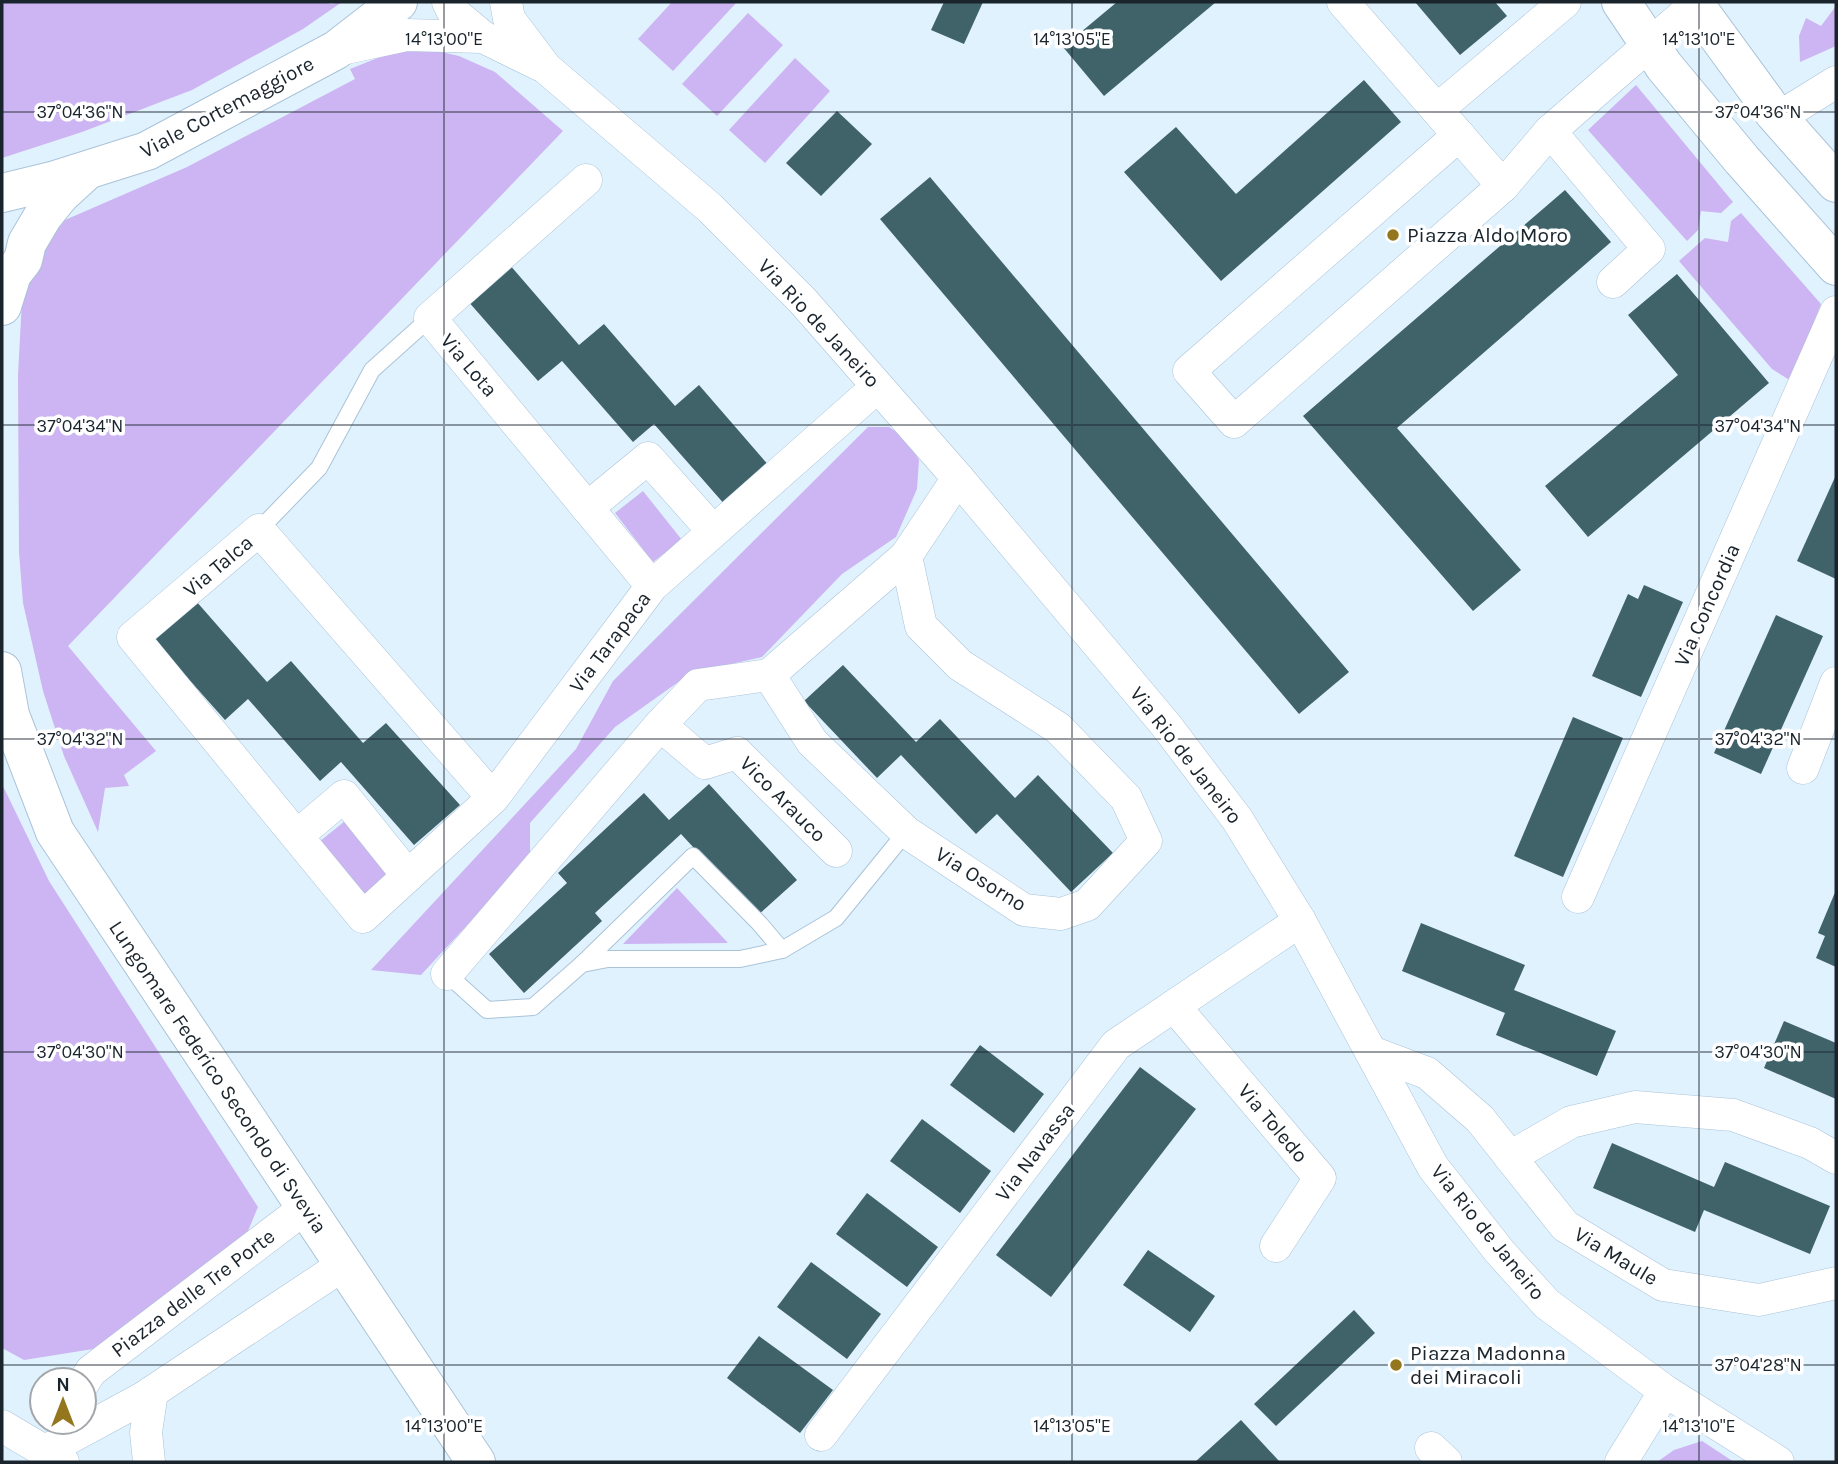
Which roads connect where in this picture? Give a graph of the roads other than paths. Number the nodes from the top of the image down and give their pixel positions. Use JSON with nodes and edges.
{"nodes":[{"id":1,"x":398,"y":2,"type":"edge"},
{"id":2,"x":448,"y":2,"type":"edge"},
{"id":3,"x":1343,"y":2,"type":"edge"},
{"id":4,"x":1565,"y":2,"type":"edge"},
{"id":5,"x":1621,"y":2,"type":"edge"},
{"id":6,"x":1694,"y":4,"type":"edge"},
{"id":7,"x":500,"y":8,"type":"edge"},
{"id":8,"x":483,"y":37,"type":"junction"},
{"id":9,"x":1650,"y":45,"type":"junction"},
{"id":10,"x":336,"y":50,"type":"junction"},
{"id":11,"x":546,"y":68,"type":"junction"},
{"id":12,"x":1836,"y":82,"type":"edge"},
{"id":13,"x":1431,"y":102,"type":"junction"},
{"id":14,"x":1778,"y":118,"type":"junction"},
{"id":15,"x":1550,"y":131,"type":"junction"},
{"id":16,"x":1459,"y":135,"type":"junction"},
{"id":17,"x":86,"y":171,"type":"junction"},
{"id":18,"x":586,"y":180,"type":"dead end"},
{"id":19,"x":1836,"y":183,"type":"edge"},
{"id":20,"x":1503,"y":186,"type":"junction"},
{"id":21,"x":2,"y":193,"type":"edge"},
{"id":22,"x":2,"y":203,"type":"edge"},
{"id":23,"x":1836,"y":266,"type":"edge"},
{"id":24,"x":11,"y":276,"type":"edge"},
{"id":25,"x":1613,"y":282,"type":"dead end"},
{"id":26,"x":1836,"y":312,"type":"edge"},
{"id":27,"x":430,"y":318,"type":"junction"},
{"id":28,"x":877,"y":387,"type":"junction"},
{"id":29,"x":958,"y":478,"type":"junction"},
{"id":30,"x":587,"y":508,"type":"junction"},
{"id":31,"x":259,"y":530,"type":"junction"},
{"id":32,"x":713,"y":531,"type":"junction"},
{"id":33,"x":906,"y":556,"type":"junction"},
{"id":34,"x":652,"y":586,"type":"junction"},
{"id":35,"x":2,"y":671,"type":"edge"},
{"id":36,"x":769,"y":675,"type":"junction"},
{"id":37,"x":1836,"y":683,"type":"edge"},
{"id":38,"x":660,"y":725,"type":"junction"},
{"id":39,"x":1803,"y":768,"type":"dead end"},
{"id":40,"x":493,"y":798,"type":"junction"},
{"id":41,"x":906,"y":832,"type":"junction"},
{"id":42,"x":298,"y":835,"type":"junction"},
{"id":43,"x":836,"y":851,"type":"dead end"},
{"id":44,"x":408,"y":876,"type":"junction"},
{"id":45,"x":1578,"y":897,"type":"dead end"},
{"id":46,"x":363,"y":917,"type":"joint"},
{"id":47,"x":1300,"y":921,"type":"junction"},
{"id":48,"x":782,"y":950,"type":"junction"},
{"id":49,"x":582,"y":964,"type":"junction"},
{"id":50,"x":447,"y":974,"type":"joint"},
{"id":51,"x":1174,"y":1006,"type":"junction"},
{"id":52,"x":1371,"y":1052,"type":"junction"},
{"id":53,"x":1510,"y":1157,"type":"junction"},
{"id":54,"x":1836,"y":1158,"type":"edge"},
{"id":55,"x":304,"y":1208,"type":"junction"},
{"id":56,"x":1276,"y":1246,"type":"dead end"},
{"id":57,"x":343,"y":1265,"type":"junction"},
{"id":58,"x":1836,"y":1283,"type":"edge"},
{"id":59,"x":98,"y":1366,"type":"edge"},
{"id":60,"x":1665,"y":1391,"type":"junction"},
{"id":61,"x":152,"y":1392,"type":"junction"},
{"id":62,"x":2,"y":1426,"type":"edge"},
{"id":63,"x":821,"y":1435,"type":"dead end"},
{"id":64,"x":58,"y":1436,"type":"edge"},
{"id":65,"x":55,"y":1457,"type":"edge"},
{"id":66,"x":149,"y":1462,"type":"edge"},
{"id":67,"x":476,"y":1462,"type":"edge"},
{"id":68,"x":1621,"y":1462,"type":"edge"},
{"id":69,"x":1778,"y":1462,"type":"edge"}],
"edges":[{"from":1,"to":10,"type":"street","name":"Viale Cortemaggiore"},
{"from":2,"to":8,"type":"street"},
{"from":3,"to":13,"type":"street"},
{"from":4,"to":13,"type":"street"},
{"from":5,"to":9,"type":"street"},
{"from":6,"to":9,"type":"street"},
{"from":6,"to":14,"type":"street"},
{"from":7,"to":11,"type":"street"},
{"from":8,"to":10,"type":"street"},
{"from":8,"to":11,"type":"street"},
{"from":9,"to":15,"type":"street"},
{"from":9,"to":23,"type":"street"},
{"from":10,"to":17,"type":"street","name":"Viale Cortemaggiore"},
{"from":11,"to":28,"type":"street","name":"Via Rio de Janeiro"},
{"from":12,"to":14,"type":"street"},
{"from":13,"to":16,"type":"street"},
{"from":14,"to":19,"type":"street"},
{"from":15,"to":20,"type":"street"},
{"from":15,"to":25,"type":"street"},
{"from":16,"to":20,"type":"street"},
{"from":16,"to":20,"type":"street"},
{"from":17,"to":21,"type":"street","name":"Viale Cortemaggiore"},
{"from":17,"to":24,"type":"street"},
{"from":18,"to":27,"type":"street","name":"Via Lota"},
{"from":22,"to":24,"type":"street"},
{"from":26,"to":45,"type":"street","name":"Via Concordia"},
{"from":27,"to":30,"type":"street","name":"Via Lota"},
{"from":27,"to":31,"type":"lane"},
{"from":28,"to":29,"type":"street","name":"Via Rio de Janeiro"},
{"from":28,"to":32,"type":"street","name":"Via Tarapaca"},
{"from":29,"to":33,"type":"street"},
{"from":29,"to":47,"type":"street","name":"Via Rio de Janeiro"},
{"from":30,"to":32,"type":"street"},
{"from":30,"to":34,"type":"street","name":"Via Lota"},
{"from":31,"to":40,"type":"street","name":"Via Talca"},
{"from":31,"to":42,"type":"street","name":"Via Talca"},
{"from":32,"to":34,"type":"street","name":"Via Tarapaca"},
{"from":33,"to":36,"type":"street"},
{"from":33,"to":41,"type":"street","name":"Via Osorno"},
{"from":34,"to":40,"type":"street","name":"Via Tarapaca"},
{"from":35,"to":55,"type":"street","name":"Lungomare Federico Secondo di Svevia"},
{"from":36,"to":38,"type":"street"},
{"from":36,"to":41,"type":"street","name":"Via Osorno"},
{"from":37,"to":39,"type":"street"},
{"from":38,"to":43,"type":"street","name":"Vico Arauco"},
{"from":38,"to":50,"type":"street"},
{"from":40,"to":44,"type":"street","name":"Via Tarapaca"},
{"from":41,"to":48,"type":"lane"},
{"from":42,"to":44,"type":"street"},
{"from":42,"to":46,"type":"street","name":"Via Talca"},
{"from":44,"to":46,"type":"street","name":"Via Tarapaca"},
{"from":47,"to":51,"type":"street","name":"Via Navassa"},
{"from":47,"to":52,"type":"street","name":"Via Rio de Janeiro"},
{"from":48,"to":49,"type":"lane"},
{"from":48,"to":49,"type":"lane"},
{"from":49,"to":50,"type":"lane"},
{"from":51,"to":56,"type":"street","name":"Via Toledo"},
{"from":51,"to":63,"type":"street","name":"Via Navassa"},
{"from":52,"to":53,"type":"street","name":"Via Maule"},
{"from":52,"to":60,"type":"street","name":"Via Rio de Janeiro"},
{"from":53,"to":54,"type":"street"},
{"from":53,"to":58,"type":"street","name":"Via Maule"},
{"from":55,"to":57,"type":"street","name":"Lungomare Federico Secondo di Svevia"},
{"from":55,"to":59,"type":"street","name":"Piazza delle Tre Porte"},
{"from":57,"to":61,"type":"street"},
{"from":57,"to":67,"type":"street","name":"Lungomare Federico Secondo di Svevia"},
{"from":60,"to":68,"type":"street"},
{"from":60,"to":69,"type":"street","name":"Via Rio de Janeiro"},
{"from":61,"to":65,"type":"street"},
{"from":61,"to":66,"type":"street"},
{"from":62,"to":65,"type":"street"},
{"from":64,"to":65,"type":"street"}]}
